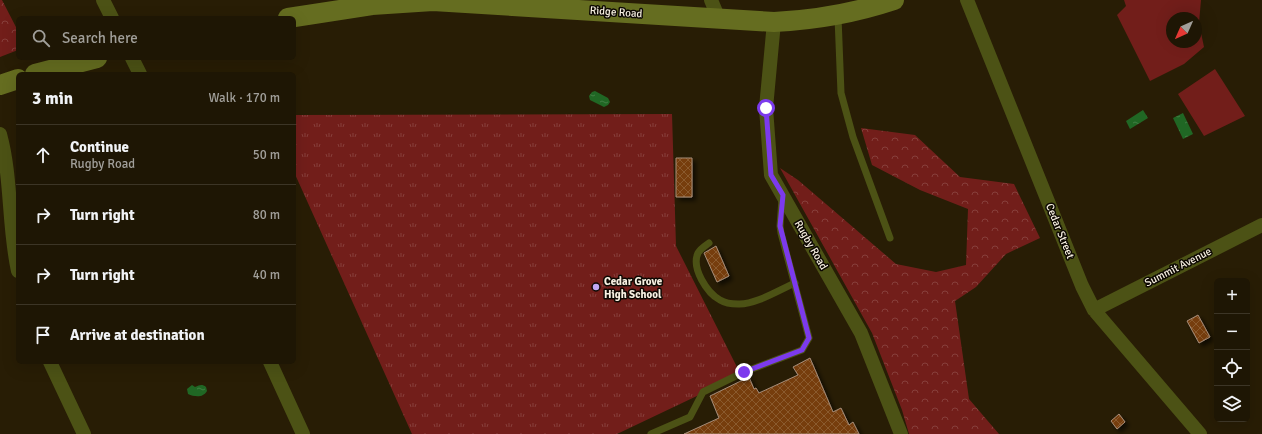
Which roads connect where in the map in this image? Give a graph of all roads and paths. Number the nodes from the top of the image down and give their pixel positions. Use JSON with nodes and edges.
{"nodes":[{"id":1,"x":103,"y":0,"type":"edge"},
{"id":2,"x":711,"y":0,"type":"edge"},
{"id":3,"x":894,"y":0,"type":"edge"},
{"id":4,"x":967,"y":0,"type":"edge"},
{"id":5,"x":838,"y":15,"type":"junction"},
{"id":6,"x":111,"y":16,"type":"edge"},
{"id":7,"x":296,"y":17,"type":"edge"},
{"id":8,"x":719,"y":19,"type":"junction"},
{"id":9,"x":774,"y":22,"type":"junction"},
{"id":10,"x":89,"y":60,"type":"edge"},
{"id":11,"x":133,"y":60,"type":"edge"},
{"id":12,"x":43,"y":72,"type":"edge"},
{"id":13,"x":139,"y":72,"type":"edge"},
{"id":14,"x":16,"y":80,"type":"edge"},
{"id":15,"x":0,"y":85,"type":"edge"},
{"id":16,"x":0,"y":134,"type":"edge"},
{"id":17,"x":783,"y":195,"type":"junction"},
{"id":18,"x":1262,"y":225,"type":"edge"},
{"id":19,"x":890,"y":238,"type":"dead end"},
{"id":20,"x":709,"y":243,"type":"dead end"},
{"id":21,"x":16,"y":257,"type":"edge"},
{"id":22,"x":795,"y":283,"type":"junction"},
{"id":23,"x":1094,"y":310,"type":"junction"},
{"id":24,"x":51,"y":364,"type":"edge"},
{"id":25,"x":271,"y":364,"type":"edge"},
{"id":26,"x":84,"y":434,"type":"edge"},
{"id":27,"x":303,"y":434,"type":"edge"},
{"id":28,"x":651,"y":434,"type":"edge"},
{"id":29,"x":901,"y":434,"type":"edge"},
{"id":30,"x":1200,"y":434,"type":"edge"}],
"edges":[{"from":1,"to":6,"type":"street"},
{"from":2,"to":8,"type":"street"},
{"from":3,"to":5,"type":"main road","name":"Ridge Road"},
{"from":4,"to":23,"type":"street","name":"Cedar Street"},
{"from":5,"to":9,"type":"main road","name":"Ridge Road"},
{"from":5,"to":19,"type":"lane"},
{"from":7,"to":8,"type":"main road","name":"Ridge Road"},
{"from":8,"to":9,"type":"main road","name":"Ridge Road"},
{"from":9,"to":17,"type":"street","name":"Rugby Road"},
{"from":10,"to":12,"type":"main road"},
{"from":11,"to":13,"type":"street"},
{"from":14,"to":15,"type":"main road"},
{"from":16,"to":21,"type":"street"},
{"from":17,"to":22,"type":"lane"},
{"from":17,"to":29,"type":"street","name":"Rugby Road"},
{"from":18,"to":23,"type":"street","name":"Summit Avenue"},
{"from":20,"to":22,"type":"lane"},
{"from":22,"to":28,"type":"lane"},
{"from":23,"to":30,"type":"street","name":"Cedar Street"},
{"from":24,"to":26,"type":"street"},
{"from":25,"to":27,"type":"street"}]}
